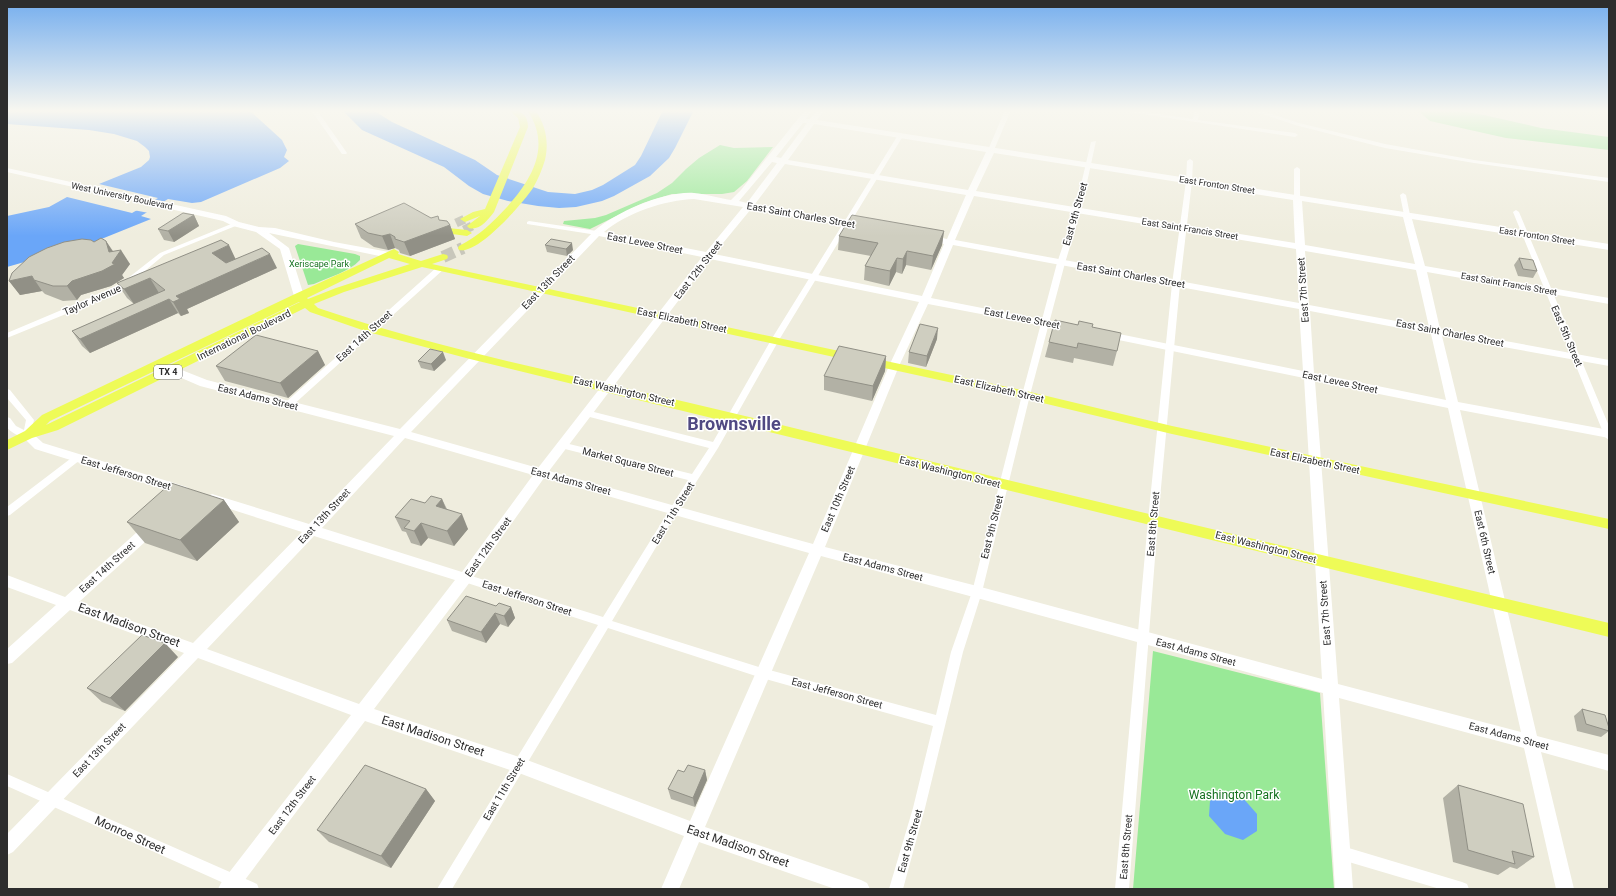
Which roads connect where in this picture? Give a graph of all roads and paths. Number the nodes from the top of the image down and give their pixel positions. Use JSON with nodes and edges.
{"nodes":[{"id":1,"x":514,"y":152,"type":"edge"},
{"id":2,"x":542,"y":152,"type":"edge"},
{"id":3,"x":776,"y":152,"type":"edge"},
{"id":4,"x":790,"y":152,"type":"edge"},
{"id":5,"x":890,"y":152,"type":"edge"},
{"id":6,"x":990,"y":152,"type":"edge"},
{"id":7,"x":1003,"y":152,"type":"edge"},
{"id":8,"x":1091,"y":152,"type":"edge"},
{"id":9,"x":1424,"y":152,"type":"edge"},
{"id":10,"x":770,"y":159,"type":"junction"},
{"id":11,"x":783,"y":161,"type":"junction"},
{"id":12,"x":1190,"y":161,"type":"dead end"},
{"id":13,"x":1088,"y":165,"type":"junction"},
{"id":14,"x":1297,"y":169,"type":"dead end"},
{"id":15,"x":7,"y":170,"type":"edge"},
{"id":16,"x":875,"y":177,"type":"junction"},
{"id":17,"x":7,"y":178,"type":"edge"},
{"id":18,"x":1609,"y":180,"type":"edge"},
{"id":19,"x":1190,"y":181,"type":"junction"},
{"id":20,"x":971,"y":192,"type":"junction"},
{"id":21,"x":1403,"y":195,"type":"dead end"},
{"id":22,"x":1297,"y":198,"type":"junction"},
{"id":23,"x":653,"y":203,"type":"joint"},
{"id":24,"x":734,"y":203,"type":"junction"},
{"id":25,"x":749,"y":206,"type":"junction"},
{"id":26,"x":1078,"y":210,"type":"junction"},
{"id":27,"x":489,"y":212,"type":"junction"},
{"id":28,"x":1516,"y":212,"type":"dead end"},
{"id":29,"x":1408,"y":215,"type":"junction"},
{"id":30,"x":529,"y":223,"type":"dead end"},
{"id":31,"x":846,"y":223,"type":"junction"},
{"id":32,"x":236,"y":224,"type":"junction"},
{"id":33,"x":466,"y":226,"type":"junction"},
{"id":34,"x":876,"y":229,"type":"edge"},
{"id":35,"x":1184,"y":229,"type":"junction"},
{"id":36,"x":259,"y":230,"type":"junction"},
{"id":37,"x":597,"y":233,"type":"junction"},
{"id":38,"x":1526,"y":234,"type":"junction"},
{"id":39,"x":914,"y":236,"type":"edge"},
{"id":40,"x":306,"y":238,"type":"junction"},
{"id":41,"x":950,"y":242,"type":"junction"},
{"id":42,"x":1300,"y":247,"type":"junction"},
{"id":43,"x":1609,"y":247,"type":"edge"},
{"id":44,"x":284,"y":248,"type":"junction"},
{"id":45,"x":463,"y":248,"type":"tunnel mouth"},
{"id":46,"x":391,"y":253,"type":"junction"},
{"id":47,"x":708,"y":256,"type":"junction"},
{"id":48,"x":443,"y":257,"type":"tunnel mouth"},
{"id":49,"x":1061,"y":262,"type":"junction"},
{"id":50,"x":423,"y":264,"type":"junction"},
{"id":51,"x":1421,"y":268,"type":"junction"},
{"id":52,"x":440,"y":269,"type":"junction"},
{"id":53,"x":814,"y":277,"type":"junction"},
{"id":54,"x":1176,"y":284,"type":"junction"},
{"id":55,"x":541,"y":290,"type":"junction"},
{"id":56,"x":1548,"y":291,"type":"junction"},
{"id":57,"x":303,"y":300,"type":"junction"},
{"id":58,"x":925,"y":300,"type":"junction"},
{"id":59,"x":1609,"y":301,"type":"edge"},
{"id":60,"x":1304,"y":307,"type":"junction"},
{"id":61,"x":662,"y":316,"type":"junction"},
{"id":62,"x":1046,"y":323,"type":"junction"},
{"id":63,"x":372,"y":330,"type":"junction"},
{"id":64,"x":1435,"y":330,"type":"junction"},
{"id":65,"x":7,"y":336,"type":"edge"},
{"id":66,"x":775,"y":340,"type":"junction"},
{"id":67,"x":1171,"y":348,"type":"junction"},
{"id":68,"x":477,"y":356,"type":"junction"},
{"id":69,"x":1576,"y":357,"type":"junction"},
{"id":70,"x":1609,"y":363,"type":"edge"},
{"id":71,"x":160,"y":365,"type":"junction"},
{"id":72,"x":894,"y":366,"type":"junction"},
{"id":73,"x":172,"y":370,"type":"junction"},
{"id":74,"x":1309,"y":376,"type":"junction"},
{"id":75,"x":606,"y":387,"type":"junction"},
{"id":76,"x":7,"y":392,"type":"edge"},
{"id":77,"x":1026,"y":395,"type":"junction"},
{"id":78,"x":289,"y":404,"type":"junction"},
{"id":79,"x":1453,"y":405,"type":"junction"},
{"id":80,"x":586,"y":413,"type":"junction"},
{"id":81,"x":731,"y":417,"type":"junction"},
{"id":82,"x":7,"y":420,"type":"edge"},
{"id":83,"x":379,"y":427,"type":"junction"},
{"id":84,"x":1163,"y":428,"type":"junction"},
{"id":85,"x":404,"y":434,"type":"junction"},
{"id":86,"x":27,"y":435,"type":"junction"},
{"id":87,"x":1608,"y":435,"type":"edge"},
{"id":88,"x":394,"y":444,"type":"junction"},
{"id":89,"x":7,"y":445,"type":"edge"},
{"id":90,"x":561,"y":445,"type":"junction"},
{"id":91,"x":715,"y":446,"type":"junction"},
{"id":92,"x":859,"y":449,"type":"junction"},
{"id":93,"x":76,"y":458,"type":"junction"},
{"id":94,"x":1315,"y":461,"type":"junction"},
{"id":95,"x":541,"y":473,"type":"junction"},
{"id":96,"x":694,"y":478,"type":"junction"},
{"id":97,"x":1003,"y":485,"type":"junction"},
{"id":98,"x":190,"y":493,"type":"junction"},
{"id":99,"x":1474,"y":495,"type":"junction"},
{"id":100,"x":177,"y":504,"type":"edge"},
{"id":101,"x":674,"y":509,"type":"junction"},
{"id":102,"x":7,"y":512,"type":"edge"},
{"id":103,"x":161,"y":519,"type":"edge"},
{"id":104,"x":1153,"y":520,"type":"junction"},
{"id":105,"x":1609,"y":524,"type":"edge"},
{"id":106,"x":312,"y":530,"type":"junction"},
{"id":107,"x":816,"y":550,"type":"junction"},
{"id":108,"x":1322,"y":561,"type":"junction"},
{"id":109,"x":465,"y":578,"type":"junction"},
{"id":110,"x":7,"y":581,"type":"edge"},
{"id":111,"x":976,"y":592,"type":"junction"},
{"id":112,"x":68,"y":602,"type":"junction"},
{"id":113,"x":1499,"y":604,"type":"junction"},
{"id":114,"x":605,"y":623,"type":"junction"},
{"id":115,"x":1609,"y":630,"type":"edge"},
{"id":116,"x":1144,"y":639,"type":"junction"},
{"id":117,"x":196,"y":650,"type":"junction"},
{"id":118,"x":7,"y":658,"type":"edge"},
{"id":119,"x":762,"y":673,"type":"junction"},
{"id":120,"x":1331,"y":688,"type":"junction"},
{"id":121,"x":362,"y":712,"type":"junction"},
{"id":122,"x":940,"y":722,"type":"junction"},
{"id":123,"x":1531,"y":742,"type":"junction"},
{"id":124,"x":1609,"y":763,"type":"edge"},
{"id":125,"x":519,"y":765,"type":"junction"},
{"id":126,"x":7,"y":780,"type":"edge"},
{"id":127,"x":52,"y":799,"type":"junction"},
{"id":128,"x":693,"y":831,"type":"junction"},
{"id":129,"x":7,"y":846,"type":"edge"},
{"id":130,"x":1342,"y":853,"type":"junction"},
{"id":131,"x":230,"y":885,"type":"edge"},
{"id":132,"x":252,"y":889,"type":"edge"},
{"id":133,"x":444,"y":889,"type":"edge"},
{"id":134,"x":670,"y":889,"type":"edge"},
{"id":135,"x":861,"y":889,"type":"edge"},
{"id":136,"x":896,"y":889,"type":"edge"},
{"id":137,"x":1122,"y":889,"type":"edge"},
{"id":138,"x":1344,"y":889,"type":"edge"},
{"id":139,"x":1462,"y":889,"type":"edge"},
{"id":140,"x":1565,"y":889,"type":"edge"}],
"edges":[{"from":1,"to":27,"type":"main road"},
{"from":2,"to":45,"type":"main road"},
{"from":3,"to":10,"type":"main road"},
{"from":4,"to":11,"type":"main road","name":"East 12th Street"},
{"from":5,"to":16,"type":"street","name":"East 11th Street"},
{"from":6,"to":20,"type":"main road","name":"East 10th Street"},
{"from":7,"to":13,"type":"main road","name":"East Fronton Street"},
{"from":8,"to":13,"type":"street","name":"East 9th Street"},
{"from":9,"to":18,"type":"street"},
{"from":10,"to":11,"type":"main road","name":"East Saint Francis Street"},
{"from":10,"to":24,"type":"main road"},
{"from":11,"to":16,"type":"main road","name":"East Saint Francis Street"},
{"from":11,"to":25,"type":"main road","name":"East 12th Street"},
{"from":12,"to":19,"type":"street","name":"East 8th Street"},
{"from":13,"to":19,"type":"main road","name":"East Fronton Street"},
{"from":13,"to":26,"type":"street","name":"East 9th Street"},
{"from":14,"to":22,"type":"street","name":"East 7th Street"},
{"from":15,"to":32,"type":"main road","name":"West University Boulevard"},
{"from":16,"to":20,"type":"main road","name":"East Saint Francis Street"},
{"from":16,"to":31,"type":"street","name":"East 11th Street"},
{"from":17,"to":32,"type":"main road","name":"West University Boulevard"},
{"from":19,"to":22,"type":"main road","name":"East Fronton Street"},
{"from":19,"to":35,"type":"street","name":"East 8th Street"},
{"from":20,"to":26,"type":"main road","name":"East Saint Francis Street"},
{"from":20,"to":41,"type":"main road","name":"East 10th Street"},
{"from":21,"to":29,"type":"street","name":"East 6th Street"},
{"from":22,"to":29,"type":"main road","name":"East Fronton Street"},
{"from":22,"to":42,"type":"main road","name":"East 7th Street"},
{"from":23,"to":24,"type":"main road","name":"East Saint Charles Street"},
{"from":23,"to":37,"type":"main road","name":"East 13th Street"},
{"from":24,"to":25,"type":"main road","name":"East Saint Charles Street"},
{"from":25,"to":31,"type":"main road","name":"East Saint Charles Street"},
{"from":25,"to":47,"type":"main road","name":"East 12th Street"},
{"from":26,"to":35,"type":"main road","name":"East Saint Francis Street"},
{"from":26,"to":49,"type":"street","name":"East 9th Street"},
{"from":27,"to":33,"type":"main road"},
{"from":27,"to":33,"type":"main road"},
{"from":28,"to":38,"type":"street","name":"East 5th Street"},
{"from":29,"to":38,"type":"main road","name":"East Fronton Street"},
{"from":29,"to":51,"type":"main road","name":"East 6th Street"},
{"from":30,"to":37,"type":"street","name":"East Levee Street"},
{"from":31,"to":34,"type":"main road","name":"East Saint Charles Street"},
{"from":31,"to":53,"type":"street","name":"East 11th Street"},
{"from":32,"to":36,"type":"main road","name":"West University Boulevard"},
{"from":32,"to":65,"type":"street","name":"Taylor Avenue"},
{"from":33,"to":33,"type":"main road"},
{"from":35,"to":42,"type":"main road","name":"East Saint Francis Street"},
{"from":35,"to":54,"type":"street","name":"East 8th Street"},
{"from":36,"to":40,"type":"main road","name":"West University Boulevard"},
{"from":36,"to":44,"type":"main road","name":"West University Boulevard"},
{"from":37,"to":47,"type":"main road","name":"East Levee Street"},
{"from":37,"to":55,"type":"main road","name":"East 13th Street"},
{"from":38,"to":43,"type":"main road","name":"East Fronton Street"},
{"from":38,"to":56,"type":"street","name":"East 5th Street"},
{"from":39,"to":41,"type":"main road","name":"East Saint Charles Street"},
{"from":40,"to":44,"type":"main road"},
{"from":40,"to":46,"type":"main road","name":"West University Boulevard"},
{"from":41,"to":49,"type":"main road","name":"East Saint Charles Street"},
{"from":41,"to":58,"type":"main road","name":"East 10th Street"},
{"from":42,"to":51,"type":"main road","name":"East Saint Francis Street"},
{"from":42,"to":60,"type":"main road","name":"East 7th Street"},
{"from":44,"to":57,"type":"main road"},
{"from":46,"to":50,"type":"main road","name":"East Elizabeth Street"},
{"from":46,"to":57,"type":"main road","name":"International Boulevard","number":"TX 4"},
{"from":47,"to":53,"type":"main road","name":"East Levee Street"},
{"from":47,"to":61,"type":"main road","name":"East 12th Street"},
{"from":48,"to":50,"type":"main road","name":"International Boulevard"},
{"from":49,"to":54,"type":"main road","name":"East Saint Charles Street"},
{"from":49,"to":62,"type":"street","name":"East 9th Street"},
{"from":50,"to":52,"type":"main road","name":"East Elizabeth Street"},
{"from":50,"to":57,"type":"main road","name":"International Boulevard","number":"TX 4"},
{"from":51,"to":56,"type":"main road","name":"East Saint Francis Street"},
{"from":51,"to":64,"type":"main road","name":"East 6th Street"},
{"from":52,"to":55,"type":"main road","name":"East Elizabeth Street"},
{"from":52,"to":63,"type":"street","name":"East 14th Street"},
{"from":53,"to":58,"type":"main road","name":"East Levee Street"},
{"from":53,"to":66,"type":"street","name":"East 11th Street"},
{"from":54,"to":60,"type":"main road","name":"East Saint Charles Street"},
{"from":54,"to":67,"type":"street","name":"East 8th Street"},
{"from":55,"to":61,"type":"main road","name":"East Elizabeth Street"},
{"from":55,"to":68,"type":"main road","name":"East 13th Street"},
{"from":56,"to":59,"type":"main road","name":"East Saint Francis Street"},
{"from":56,"to":69,"type":"street","name":"East 5th Street"},
{"from":57,"to":63,"type":"main road","name":"East Washington Street"},
{"from":57,"to":71,"type":"main road","name":"International Boulevard","number":"TX 4"},
{"from":57,"to":73,"type":"main road","name":"International Boulevard","number":"TX 4"},
{"from":58,"to":62,"type":"main road","name":"East Levee Street"},
{"from":58,"to":72,"type":"main road","name":"East 10th Street"},
{"from":60,"to":64,"type":"main road","name":"East Saint Charles Street"},
{"from":60,"to":74,"type":"main road","name":"East 7th Street"},
{"from":61,"to":66,"type":"main road","name":"East Elizabeth Street"},
{"from":61,"to":75,"type":"main road","name":"East 12th Street"},
{"from":62,"to":67,"type":"main road","name":"East Levee Street"},
{"from":62,"to":77,"type":"street","name":"East 9th Street"},
{"from":63,"to":68,"type":"main road","name":"East Washington Street"},
{"from":63,"to":78,"type":"street","name":"East 14th Street"},
{"from":64,"to":69,"type":"main road","name":"East Saint Charles Street"},
{"from":64,"to":79,"type":"main road","name":"East 6th Street"},
{"from":66,"to":72,"type":"main road","name":"East Elizabeth Street"},
{"from":66,"to":81,"type":"street","name":"East 11th Street"},
{"from":67,"to":74,"type":"main road","name":"East Levee Street"},
{"from":67,"to":84,"type":"street","name":"East 8th Street"},
{"from":68,"to":75,"type":"main road","name":"East Washington Street"},
{"from":68,"to":85,"type":"main road","name":"East 13th Street"},
{"from":69,"to":70,"type":"main road","name":"East Saint Charles Street"},
{"from":69,"to":87,"type":"street","name":"East 5th Street"},
{"from":71,"to":73,"type":"main road","name":"East Adams Street"},
{"from":71,"to":86,"type":"main road","name":"International Boulevard","number":"TX 4"},
{"from":72,"to":77,"type":"main road","name":"East Elizabeth Street"},
{"from":72,"to":92,"type":"main road","name":"East 10th Street"},
{"from":73,"to":78,"type":"main road","name":"East Adams Street"},
{"from":73,"to":86,"type":"main road","name":"International Boulevard","number":"TX 4"},
{"from":74,"to":79,"type":"main road","name":"East Levee Street"},
{"from":74,"to":94,"type":"main road","name":"East 7th Street"},
{"from":75,"to":80,"type":"main road","name":"East 12th Street"},
{"from":75,"to":81,"type":"main road","name":"East Washington Street"},
{"from":76,"to":86,"type":"street"},
{"from":77,"to":84,"type":"main road","name":"East Elizabeth Street"},
{"from":77,"to":97,"type":"street","name":"East 9th Street"},
{"from":78,"to":83,"type":"main road","name":"East Adams Street"},
{"from":79,"to":87,"type":"main road","name":"East Levee Street"},
{"from":79,"to":99,"type":"main road","name":"East 6th Street"},
{"from":80,"to":90,"type":"main road","name":"East 12th Street"},
{"from":80,"to":91,"type":"street"},
{"from":81,"to":91,"type":"street","name":"East 11th Street"},
{"from":81,"to":92,"type":"main road","name":"East Washington Street"},
{"from":82,"to":86,"type":"street"},
{"from":83,"to":85,"type":"main road","name":"East Adams Street"},
{"from":83,"to":88,"type":"main road"},
{"from":84,"to":94,"type":"main road","name":"East Elizabeth Street"},
{"from":84,"to":104,"type":"street","name":"East 8th Street"},
{"from":85,"to":88,"type":"main road","name":"East 13th Street"},
{"from":85,"to":95,"type":"main road","name":"East Adams Street"},
{"from":86,"to":89,"type":"main road","name":"International Boulevard","number":"TX 4"},
{"from":86,"to":93,"type":"main road","name":"East Jefferson Street"},
{"from":88,"to":106,"type":"main road","name":"East 13th Street"},
{"from":90,"to":95,"type":"main road","name":"East 12th Street"},
{"from":90,"to":96,"type":"street","name":"Market Square Street"},
{"from":91,"to":96,"type":"street","name":"East 11th Street"},
{"from":92,"to":97,"type":"main road","name":"East Washington Street"},
{"from":92,"to":107,"type":"main road","name":"East 10th Street"},
{"from":93,"to":98,"type":"main road","name":"East Jefferson Street"},
{"from":93,"to":102,"type":"street"},
{"from":94,"to":99,"type":"main road","name":"East Elizabeth Street"},
{"from":94,"to":108,"type":"main road","name":"East 7th Street"},
{"from":95,"to":101,"type":"main road","name":"East Adams Street"},
{"from":95,"to":109,"type":"main road","name":"East 12th Street"},
{"from":96,"to":101,"type":"street","name":"East 11th Street"},
{"from":97,"to":104,"type":"main road","name":"East Washington Street"},
{"from":97,"to":111,"type":"street","name":"East 9th Street"},
{"from":98,"to":100,"type":"main road"},
{"from":98,"to":106,"type":"main road","name":"East Jefferson Street"},
{"from":99,"to":105,"type":"main road","name":"East Elizabeth Street"},
{"from":99,"to":113,"type":"main road","name":"East 6th Street"},
{"from":101,"to":107,"type":"main road","name":"East Adams Street"},
{"from":101,"to":114,"type":"street","name":"East 11th Street"},
{"from":103,"to":112,"type":"main road","name":"East 14th Street"},
{"from":104,"to":108,"type":"main road","name":"East Washington Street"},
{"from":104,"to":116,"type":"street","name":"East 8th Street"},
{"from":106,"to":109,"type":"main road","name":"East Jefferson Street"},
{"from":106,"to":117,"type":"main road","name":"East 13th Street"},
{"from":107,"to":111,"type":"main road","name":"East Adams Street"},
{"from":107,"to":119,"type":"main road","name":"East 10th Street"},
{"from":108,"to":113,"type":"main road","name":"East Washington Street"},
{"from":108,"to":120,"type":"main road","name":"East 7th Street"},
{"from":109,"to":114,"type":"street","name":"East Jefferson Street"},
{"from":109,"to":121,"type":"main road","name":"East 12th Street"},
{"from":110,"to":112,"type":"main road","name":"East Madison Street"},
{"from":111,"to":116,"type":"main road","name":"East Adams Street"},
{"from":111,"to":122,"type":"street","name":"East 9th Street"},
{"from":112,"to":117,"type":"main road","name":"East Madison Street"},
{"from":112,"to":118,"type":"main road","name":"East 14th Street"},
{"from":113,"to":115,"type":"main road","name":"East Washington Street"},
{"from":113,"to":123,"type":"main road","name":"East 6th Street"},
{"from":114,"to":119,"type":"street","name":"East Jefferson Street"},
{"from":114,"to":125,"type":"street","name":"East 11th Street"},
{"from":116,"to":120,"type":"main road","name":"East Adams Street"},
{"from":116,"to":137,"type":"street","name":"East 8th Street"},
{"from":117,"to":121,"type":"main road","name":"East Madison Street"},
{"from":117,"to":127,"type":"main road","name":"East 13th Street"},
{"from":119,"to":122,"type":"street","name":"East Jefferson Street"},
{"from":119,"to":128,"type":"main road","name":"East 10th Street"},
{"from":120,"to":123,"type":"main road","name":"East Adams Street"},
{"from":120,"to":130,"type":"main road","name":"East 7th Street"},
{"from":121,"to":125,"type":"main road","name":"East Madison Street"},
{"from":121,"to":131,"type":"main road","name":"East 12th Street"},
{"from":122,"to":136,"type":"street","name":"East 9th Street"},
{"from":123,"to":124,"type":"main road","name":"East Adams Street"},
{"from":123,"to":140,"type":"main road","name":"East 6th Street"},
{"from":125,"to":128,"type":"main road","name":"East Madison Street"},
{"from":125,"to":133,"type":"street","name":"East 11th Street"},
{"from":126,"to":127,"type":"street","name":"Monroe Street"},
{"from":127,"to":129,"type":"main road","name":"East 13th Street"},
{"from":127,"to":131,"type":"street","name":"Monroe Street"},
{"from":128,"to":134,"type":"main road","name":"East 10th Street"},
{"from":128,"to":135,"type":"main road","name":"East Madison Street"},
{"from":130,"to":138,"type":"main road","name":"East 7th Street"},
{"from":130,"to":139,"type":"street"},
{"from":131,"to":132,"type":"street","name":"Monroe Street"}]}
